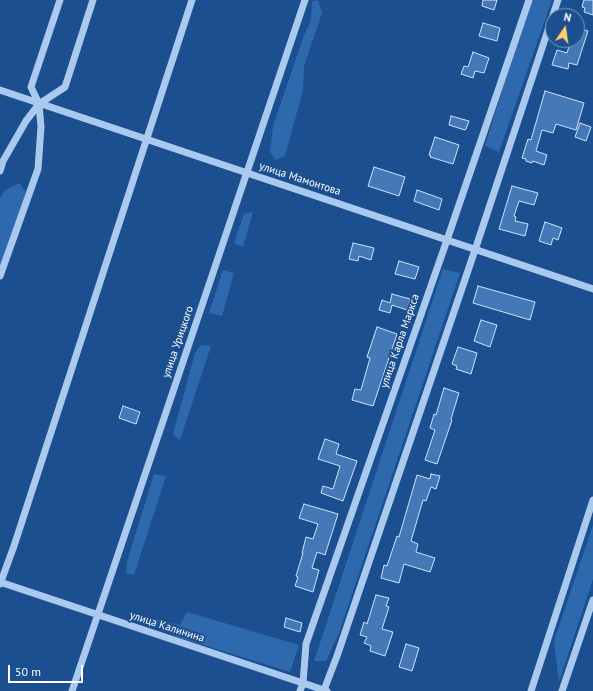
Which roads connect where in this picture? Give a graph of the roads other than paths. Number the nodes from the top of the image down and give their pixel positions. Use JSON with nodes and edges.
{"nodes":[{"id":1,"x":60,"y":0,"type":"edge"},
{"id":2,"x":93,"y":0,"type":"edge"},
{"id":3,"x":192,"y":0,"type":"edge"},
{"id":4,"x":305,"y":0,"type":"edge"},
{"id":5,"x":529,"y":0,"type":"edge"},
{"id":6,"x":558,"y":0,"type":"edge"},
{"id":7,"x":0,"y":90,"type":"edge"},
{"id":8,"x":39,"y":104,"type":"junction"},
{"id":9,"x":147,"y":140,"type":"junction"},
{"id":10,"x":0,"y":171,"type":"edge"},
{"id":11,"x":246,"y":173,"type":"junction"},
{"id":12,"x":447,"y":240,"type":"junction"},
{"id":13,"x":475,"y":250,"type":"junction"},
{"id":14,"x":0,"y":276,"type":"edge"},
{"id":15,"x":593,"y":289,"type":"edge"},
{"id":16,"x":593,"y":500,"type":"edge"},
{"id":17,"x":0,"y":583,"type":"edge"},
{"id":18,"x":593,"y":600,"type":"edge"},
{"id":19,"x":98,"y":616,"type":"junction"},
{"id":20,"x":302,"y":683,"type":"junction"},
{"id":21,"x":325,"y":690,"type":"edge"},
{"id":22,"x":72,"y":691,"type":"edge"},
{"id":23,"x":300,"y":691,"type":"edge"},
{"id":24,"x":531,"y":691,"type":"edge"},
{"id":25,"x":562,"y":691,"type":"edge"}],
"edges":[{"from":1,"to":8,"type":"street"},
{"from":2,"to":8,"type":"street"},
{"from":3,"to":9,"type":"street"},
{"from":4,"to":11,"type":"street","name":"улица Урицкого"},
{"from":5,"to":12,"type":"street","name":"улица Карла Маркса"},
{"from":6,"to":13,"type":"street"},
{"from":7,"to":8,"type":"street","name":"улица Мамонтова"},
{"from":8,"to":9,"type":"street","name":"улица Мамонтова"},
{"from":8,"to":10,"type":"street"},
{"from":8,"to":14,"type":"street"},
{"from":9,"to":11,"type":"street","name":"улица Мамонтова"},
{"from":9,"to":17,"type":"street"},
{"from":11,"to":12,"type":"street","name":"улица Мамонтова"},
{"from":11,"to":19,"type":"street","name":"улица Урицкого"},
{"from":12,"to":13,"type":"street","name":"улица Мамонтова"},
{"from":12,"to":20,"type":"street","name":"улица Карла Маркса"},
{"from":13,"to":15,"type":"street","name":"улица Мамонтова"},
{"from":13,"to":21,"type":"street"},
{"from":16,"to":24,"type":"street"},
{"from":17,"to":19,"type":"street","name":"улица Калинина"},
{"from":18,"to":25,"type":"street"},
{"from":19,"to":20,"type":"street","name":"улица Калинина"},
{"from":19,"to":22,"type":"street","name":"улица Урицкого"},
{"from":20,"to":21,"type":"street","name":"улица Калинина"},
{"from":20,"to":23,"type":"street","name":"улица Карла Маркса"}]}
